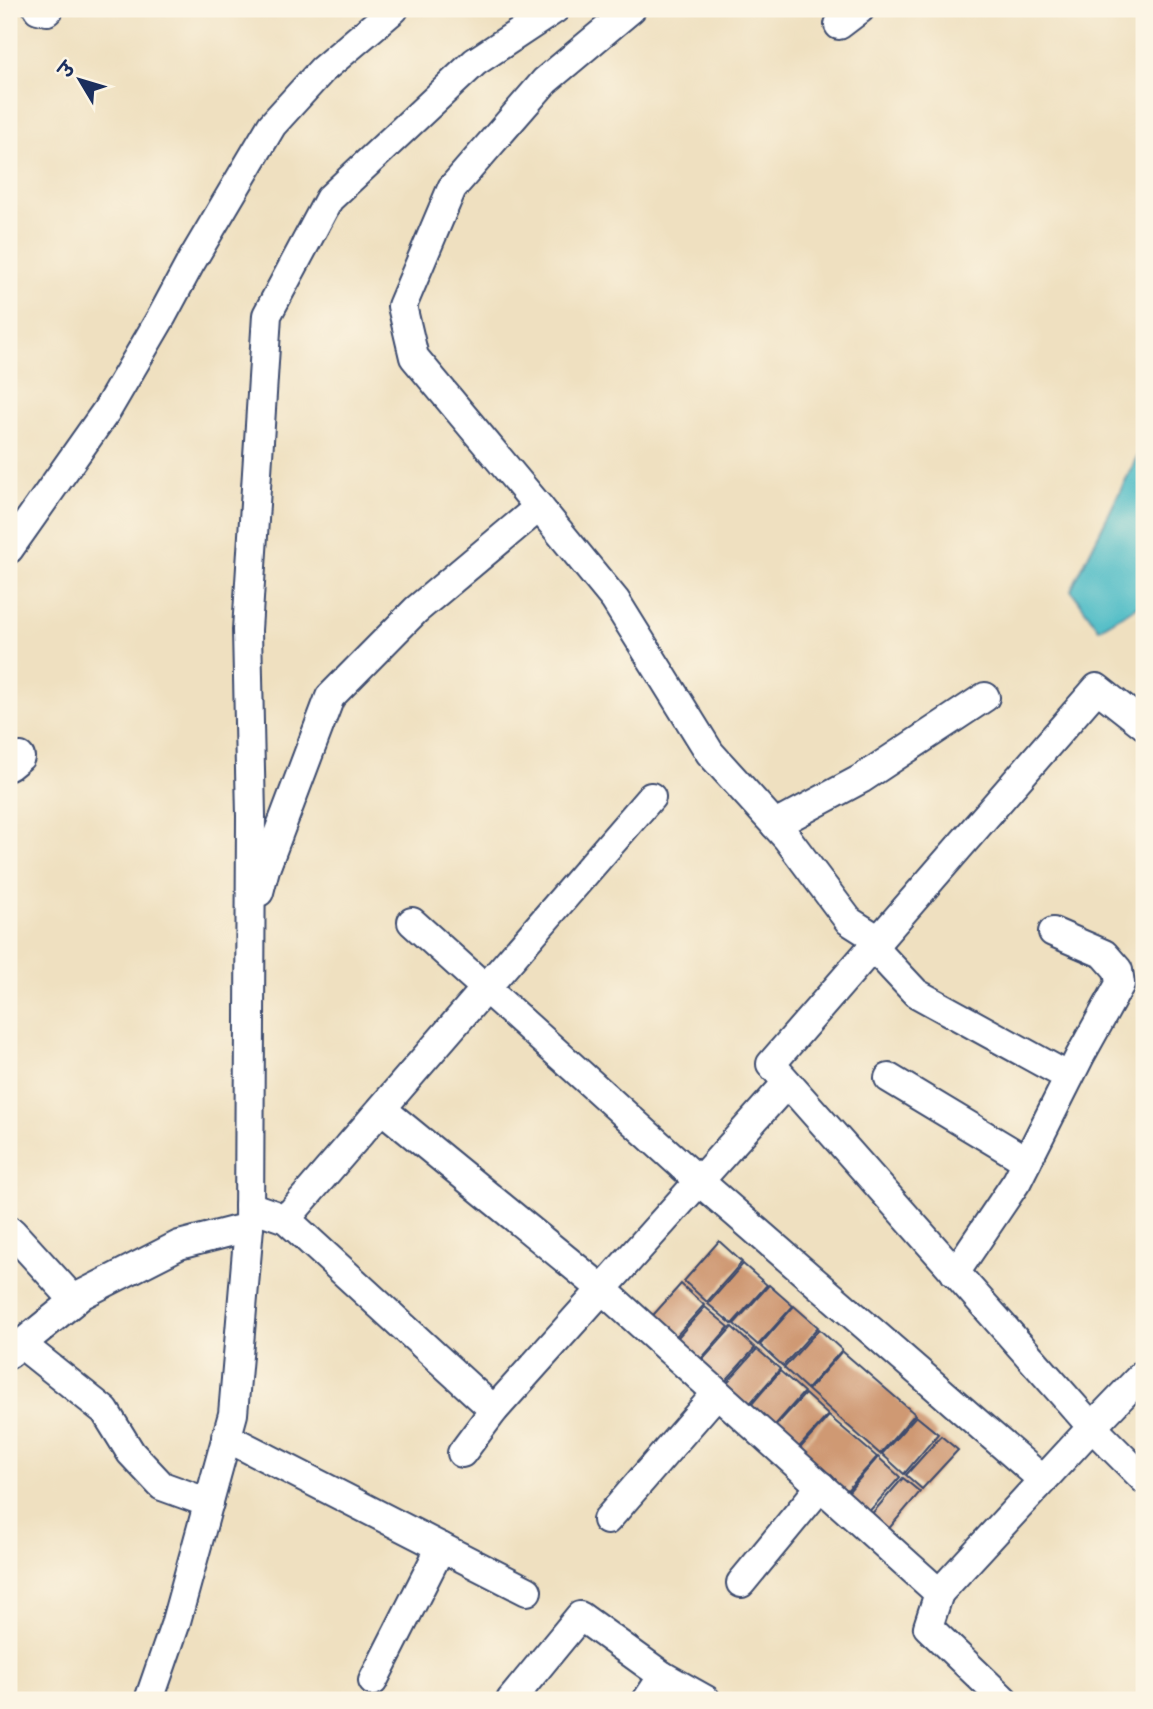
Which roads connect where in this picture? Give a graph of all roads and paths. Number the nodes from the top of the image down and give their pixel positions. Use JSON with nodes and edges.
{"nodes":[{"id":1,"x":38,"y":9,"type":"edge"},
{"id":2,"x":49,"y":9,"type":"edge"},
{"id":3,"x":394,"y":9,"type":"edge"},
{"id":4,"x":555,"y":9,"type":"edge"},
{"id":5,"x":631,"y":9,"type":"edge"},
{"id":6,"x":539,"y":507,"type":"junction"},
{"id":7,"x":9,"y":549,"type":"edge"},
{"id":8,"x":985,"y":697,"type":"dead end"},
{"id":9,"x":1144,"y":725,"type":"edge"},
{"id":10,"x":651,"y":797,"type":"dead end"},
{"id":11,"x":775,"y":825,"type":"junction"},
{"id":12,"x":412,"y":922,"type":"dead end"},
{"id":13,"x":251,"y":925,"type":"junction"},
{"id":14,"x":1053,"y":932,"type":"dead end"},
{"id":15,"x":876,"y":944,"type":"junction"},
{"id":16,"x":486,"y":988,"type":"junction"},
{"id":17,"x":1069,"y":1077,"type":"junction"},
{"id":18,"x":889,"y":1078,"type":"dead end"},
{"id":19,"x":788,"y":1083,"type":"junction"},
{"id":20,"x":382,"y":1109,"type":"junction"},
{"id":21,"x":1027,"y":1161,"type":"junction"},
{"id":22,"x":699,"y":1181,"type":"junction"},
{"id":23,"x":249,"y":1217,"type":"junction"},
{"id":24,"x":286,"y":1219,"type":"junction"},
{"id":25,"x":9,"y":1231,"type":"edge"},
{"id":26,"x":955,"y":1273,"type":"junction"},
{"id":27,"x":603,"y":1289,"type":"junction"},
{"id":28,"x":74,"y":1300,"type":"junction"},
{"id":29,"x":15,"y":1349,"type":"edge"},
{"id":30,"x":1144,"y":1373,"type":"edge"},
{"id":31,"x":717,"y":1393,"type":"junction"},
{"id":32,"x":494,"y":1410,"type":"junction"},
{"id":33,"x":1092,"y":1427,"type":"junction"},
{"id":34,"x":226,"y":1437,"type":"junction"},
{"id":35,"x":462,"y":1453,"type":"dead end"},
{"id":36,"x":1144,"y":1479,"type":"edge"},
{"id":37,"x":1043,"y":1480,"type":"junction"},
{"id":38,"x":821,"y":1486,"type":"junction"},
{"id":39,"x":209,"y":1503,"type":"junction"},
{"id":40,"x":607,"y":1520,"type":"dead end"},
{"id":41,"x":441,"y":1547,"type":"junction"},
{"id":42,"x":741,"y":1583,"type":"dead end"},
{"id":43,"x":527,"y":1591,"type":"dead end"},
{"id":44,"x":939,"y":1593,"type":"junction"},
{"id":45,"x":663,"y":1676,"type":"junction"},
{"id":46,"x":373,"y":1681,"type":"dead end"},
{"id":47,"x":149,"y":1700,"type":"edge"},
{"id":48,"x":510,"y":1700,"type":"edge"},
{"id":49,"x":647,"y":1700,"type":"edge"},
{"id":50,"x":706,"y":1700,"type":"edge"},
{"id":51,"x":1004,"y":1700,"type":"edge"}],
"edges":[{"from":1,"to":2,"type":"street"},
{"from":3,"to":7,"type":"street"},
{"from":4,"to":13,"type":"street"},
{"from":5,"to":6,"type":"street"},
{"from":6,"to":11,"type":"street"},
{"from":6,"to":13,"type":"street"},
{"from":8,"to":11,"type":"street"},
{"from":9,"to":15,"type":"street"},
{"from":10,"to":16,"type":"street"},
{"from":11,"to":15,"type":"street"},
{"from":12,"to":16,"type":"street"},
{"from":13,"to":23,"type":"street"},
{"from":14,"to":17,"type":"street"},
{"from":15,"to":17,"type":"street"},
{"from":15,"to":19,"type":"street"},
{"from":16,"to":20,"type":"street"},
{"from":16,"to":22,"type":"street"},
{"from":17,"to":21,"type":"street"},
{"from":18,"to":21,"type":"street"},
{"from":19,"to":22,"type":"street"},
{"from":19,"to":26,"type":"street"},
{"from":20,"to":24,"type":"street"},
{"from":20,"to":27,"type":"street"},
{"from":21,"to":26,"type":"street"},
{"from":22,"to":27,"type":"street"},
{"from":22,"to":37,"type":"street"},
{"from":23,"to":24,"type":"street"},
{"from":23,"to":28,"type":"street"},
{"from":23,"to":34,"type":"street"},
{"from":24,"to":32,"type":"street"},
{"from":25,"to":28,"type":"street"},
{"from":26,"to":33,"type":"street"},
{"from":27,"to":31,"type":"street"},
{"from":27,"to":32,"type":"street"},
{"from":28,"to":29,"type":"street"},
{"from":29,"to":39,"type":"street"},
{"from":30,"to":33,"type":"street"},
{"from":31,"to":38,"type":"street"},
{"from":31,"to":40,"type":"street"},
{"from":32,"to":35,"type":"street"},
{"from":33,"to":36,"type":"street"},
{"from":33,"to":37,"type":"street"},
{"from":34,"to":39,"type":"street"},
{"from":34,"to":41,"type":"street"},
{"from":37,"to":44,"type":"street"},
{"from":38,"to":42,"type":"street"},
{"from":38,"to":44,"type":"street"},
{"from":39,"to":47,"type":"street"},
{"from":41,"to":43,"type":"street"},
{"from":41,"to":46,"type":"street"},
{"from":44,"to":51,"type":"street"},
{"from":45,"to":48,"type":"street"},
{"from":45,"to":49,"type":"street"},
{"from":45,"to":50,"type":"street"}]}
